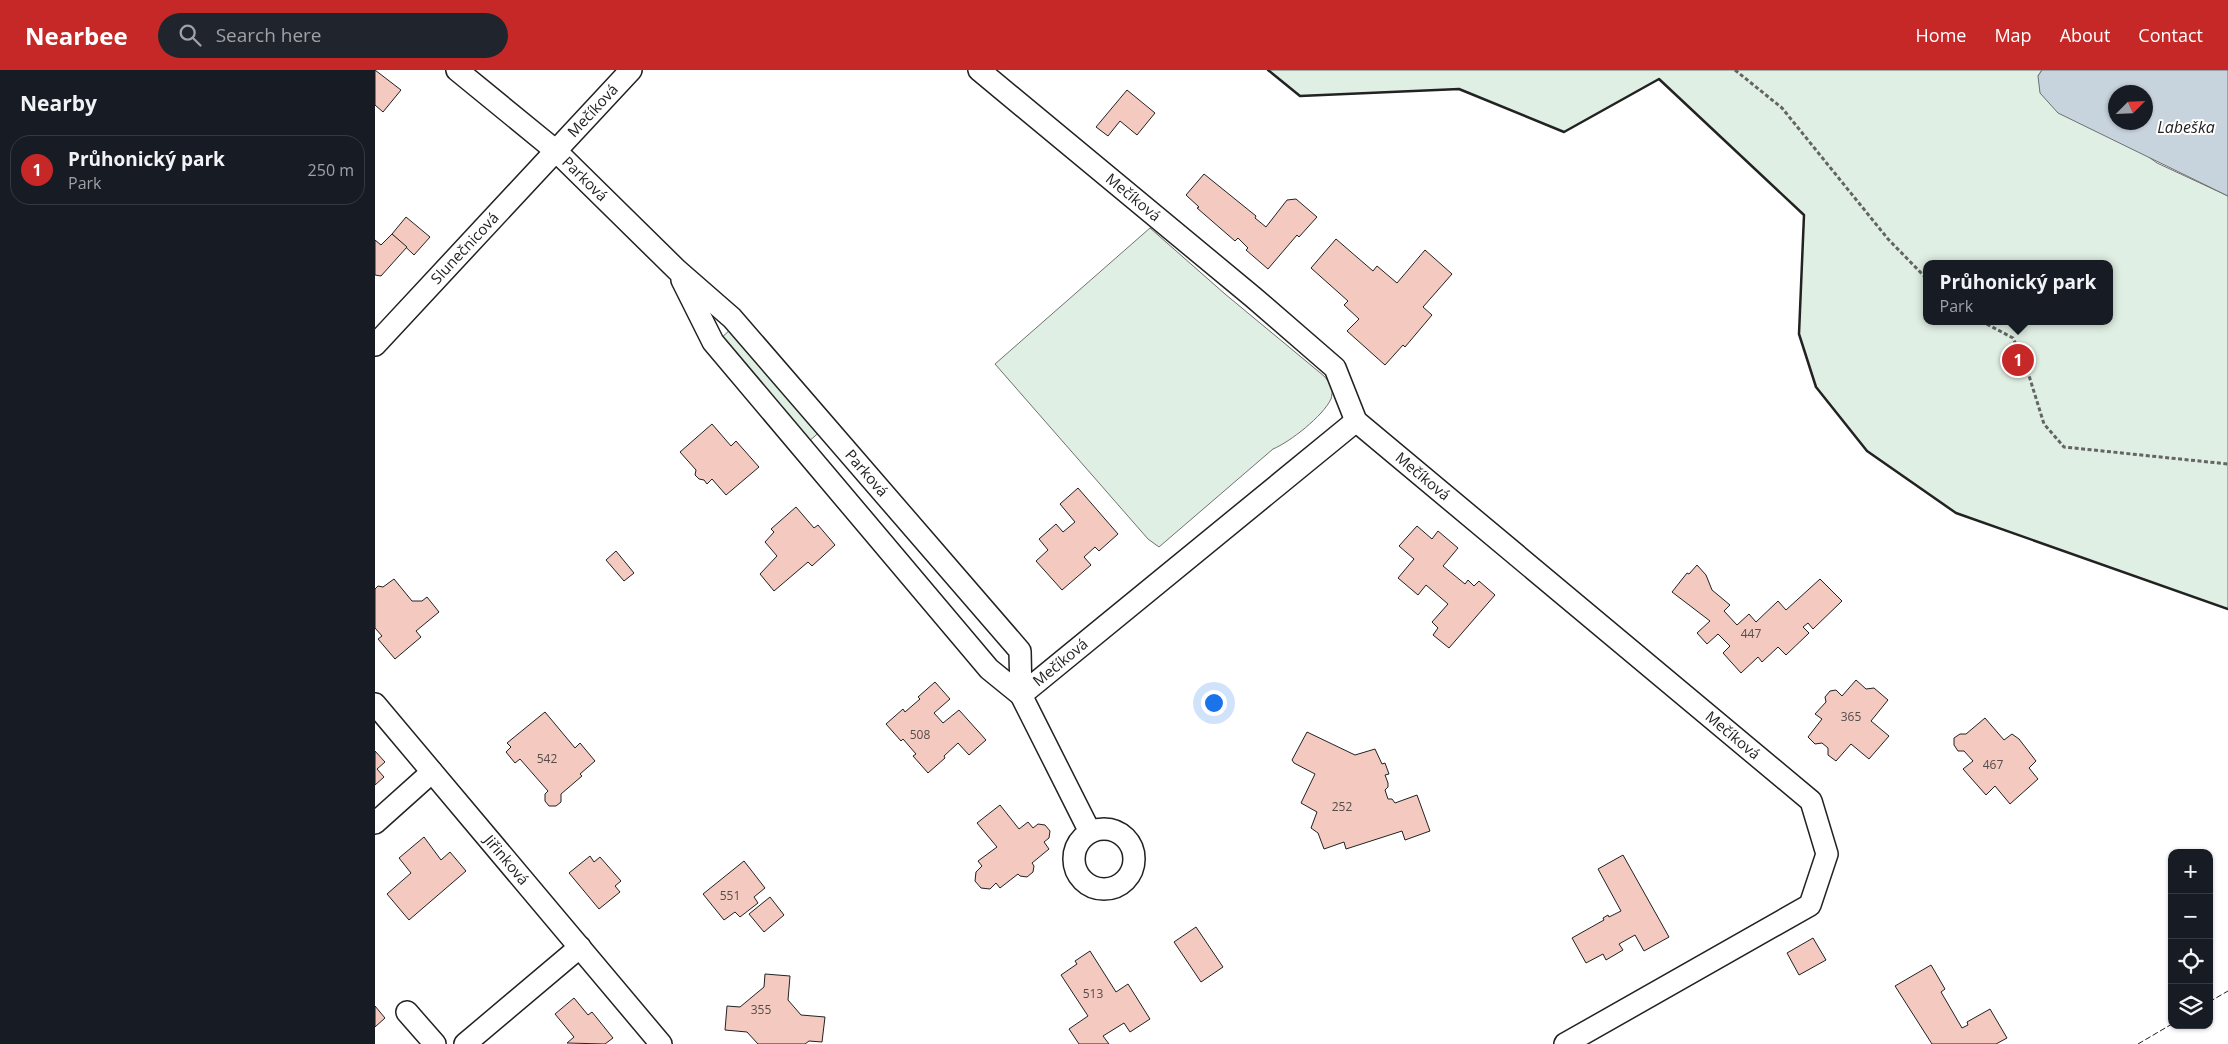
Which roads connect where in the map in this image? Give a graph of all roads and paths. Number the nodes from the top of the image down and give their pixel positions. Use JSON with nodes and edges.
{"nodes":[{"id":1,"x":457,"y":70,"type":"edge"},
{"id":2,"x":631,"y":70,"type":"edge"},
{"id":3,"x":979,"y":70,"type":"edge"},
{"id":4,"x":1735,"y":70,"type":"edge"},
{"id":5,"x":556,"y":151,"type":"junction"},
{"id":6,"x":677,"y":270,"type":"junction"},
{"id":7,"x":1923,"y":275,"type":"edge"},
{"id":8,"x":1989,"y":325,"type":"edge"},
{"id":9,"x":377,"y":338,"type":"edge"},
{"id":10,"x":1356,"y":421,"type":"junction"},
{"id":11,"x":2228,"y":464,"type":"edge"},
{"id":12,"x":1021,"y":695,"type":"junction"},
{"id":13,"x":375,"y":704,"type":"edge"},
{"id":14,"x":432,"y":772,"type":"junction"},
{"id":15,"x":375,"y":823,"type":"edge"},
{"id":16,"x":1091,"y":832,"type":"dead end"},
{"id":17,"x":580,"y":948,"type":"junction"},
{"id":18,"x":407,"y":1012,"type":"dead end"},
{"id":19,"x":435,"y":1044,"type":"edge"},
{"id":20,"x":465,"y":1044,"type":"edge"},
{"id":21,"x":661,"y":1044,"type":"edge"},
{"id":22,"x":1565,"y":1044,"type":"edge"}],
"edges":[{"from":1,"to":5,"type":"street","name":"Parková"},
{"from":2,"to":5,"type":"street","name":"Mečíková"},
{"from":3,"to":10,"type":"street","name":"Mečíková"},
{"from":4,"to":7,"type":"path"},
{"from":5,"to":6,"type":"street","name":"Parková"},
{"from":5,"to":9,"type":"street","name":"Slunečnicová"},
{"from":6,"to":12,"type":"street","name":"Parková"},
{"from":6,"to":12,"type":"street","name":"Parková"},
{"from":8,"to":11,"type":"path"},
{"from":10,"to":12,"type":"street","name":"Mečíková"},
{"from":10,"to":22,"type":"street","name":"Mečíková"},
{"from":12,"to":16,"type":"street","name":"Parková"},
{"from":13,"to":14,"type":"street","name":"Jiřinková"},
{"from":14,"to":15,"type":"street"},
{"from":14,"to":17,"type":"street","name":"Jiřinková"},
{"from":17,"to":20,"type":"street"},
{"from":17,"to":21,"type":"street","name":"Jiřinková"},
{"from":18,"to":19,"type":"street"}]}
